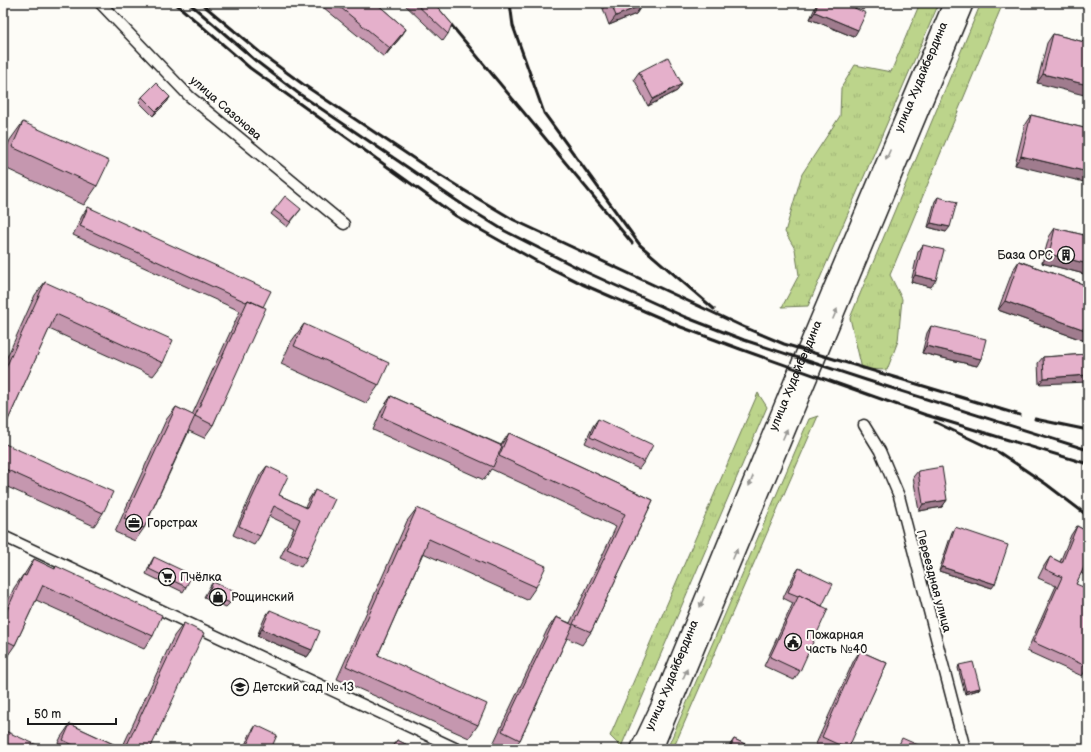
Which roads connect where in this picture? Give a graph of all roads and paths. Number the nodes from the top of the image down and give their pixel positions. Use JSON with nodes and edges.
{"nodes":[{"id":1,"x":100,"y":3,"type":"edge"},
{"id":2,"x":952,"y":3,"type":"edge"},
{"id":3,"x":965,"y":3,"type":"edge"},
{"id":4,"x":344,"y":224,"type":"dead end"},
{"id":5,"x":864,"y":425,"type":"dead end"},
{"id":6,"x":3,"y":536,"type":"edge"},
{"id":7,"x":659,"y":707,"type":"junction"},
{"id":8,"x":457,"y":749,"type":"edge"},
{"id":9,"x":639,"y":749,"type":"edge"},
{"id":10,"x":643,"y":749,"type":"edge"},
{"id":11,"x":654,"y":749,"type":"edge"},
{"id":12,"x":965,"y":749,"type":"edge"}],
"edges":[{"from":1,"to":4,"type":"street","name":"улица Сазонова"},
{"from":2,"to":7,"type":"main road","name":"улица Худайбердина","one_way":true},
{"from":11,"to":3,"type":"main road","name":"улица Худайбердина","one_way":true},
{"from":5,"to":12,"type":"street","name":"Переездная улица"},
{"from":6,"to":8,"type":"street"},
{"from":7,"to":9,"type":"main road","name":"улица Худайбердина"},
{"from":7,"to":10,"type":"main road"}]}
